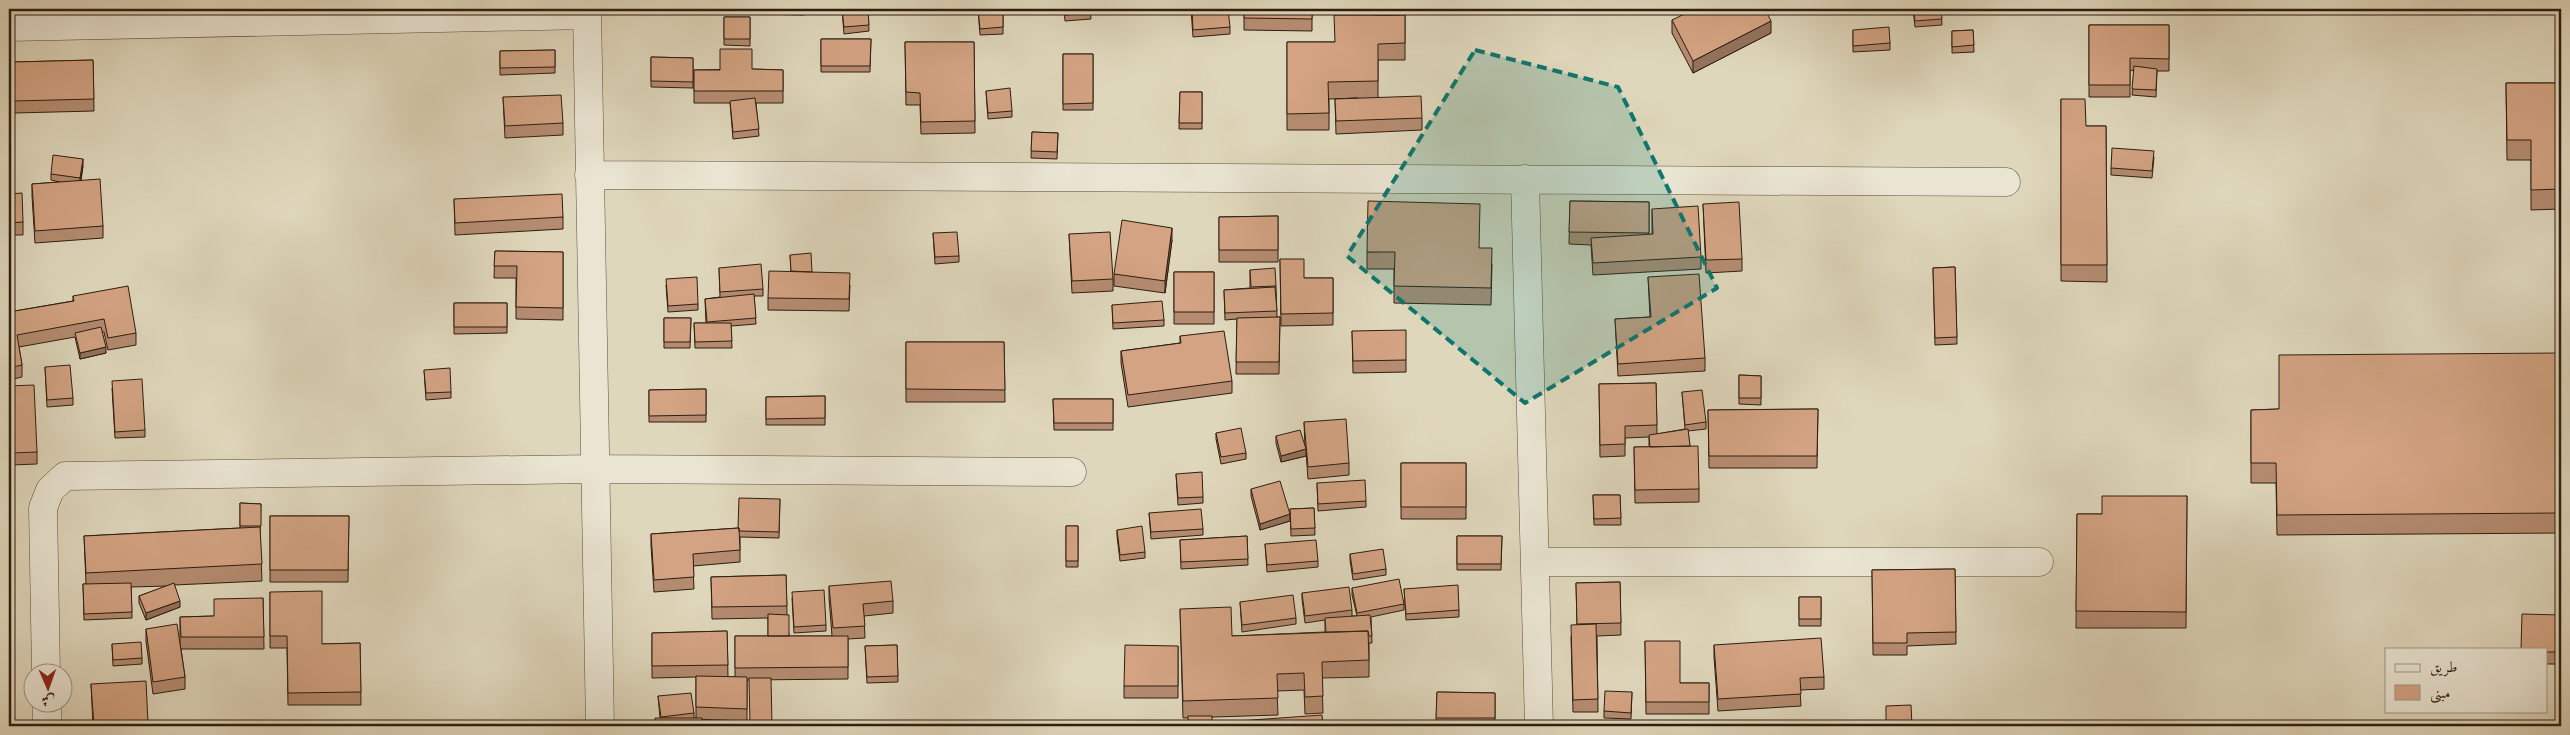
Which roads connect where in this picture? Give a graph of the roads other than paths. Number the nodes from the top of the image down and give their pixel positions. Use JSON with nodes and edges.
{"nodes":[{"id":1,"x":587,"y":12,"type":"edge"},
{"id":2,"x":9,"y":27,"type":"edge"},
{"id":3,"x":589,"y":174,"type":"junction"},
{"id":4,"x":1525,"y":179,"type":"junction"},
{"id":5,"x":2006,"y":182,"type":"dead end"},
{"id":6,"x":594,"y":469,"type":"junction"},
{"id":7,"x":1072,"y":472,"type":"dead end"},
{"id":8,"x":1534,"y":562,"type":"junction"},
{"id":9,"x":2040,"y":562,"type":"dead end"},
{"id":10,"x":46,"y":662,"type":"edge"},
{"id":11,"x":47,"y":712,"type":"edge"},
{"id":12,"x":47,"y":726,"type":"edge"},
{"id":13,"x":600,"y":726,"type":"edge"},
{"id":14,"x":1539,"y":726,"type":"edge"}],
"edges":[{"from":1,"to":2,"type":"street"},
{"from":1,"to":3,"type":"street"},
{"from":3,"to":4,"type":"street"},
{"from":3,"to":6,"type":"street"},
{"from":4,"to":5,"type":"street"},
{"from":4,"to":8,"type":"street"},
{"from":6,"to":7,"type":"street"},
{"from":6,"to":10,"type":"street"},
{"from":6,"to":13,"type":"street"},
{"from":8,"to":9,"type":"street"},
{"from":8,"to":14,"type":"street"},
{"from":11,"to":12,"type":"street"}]}
